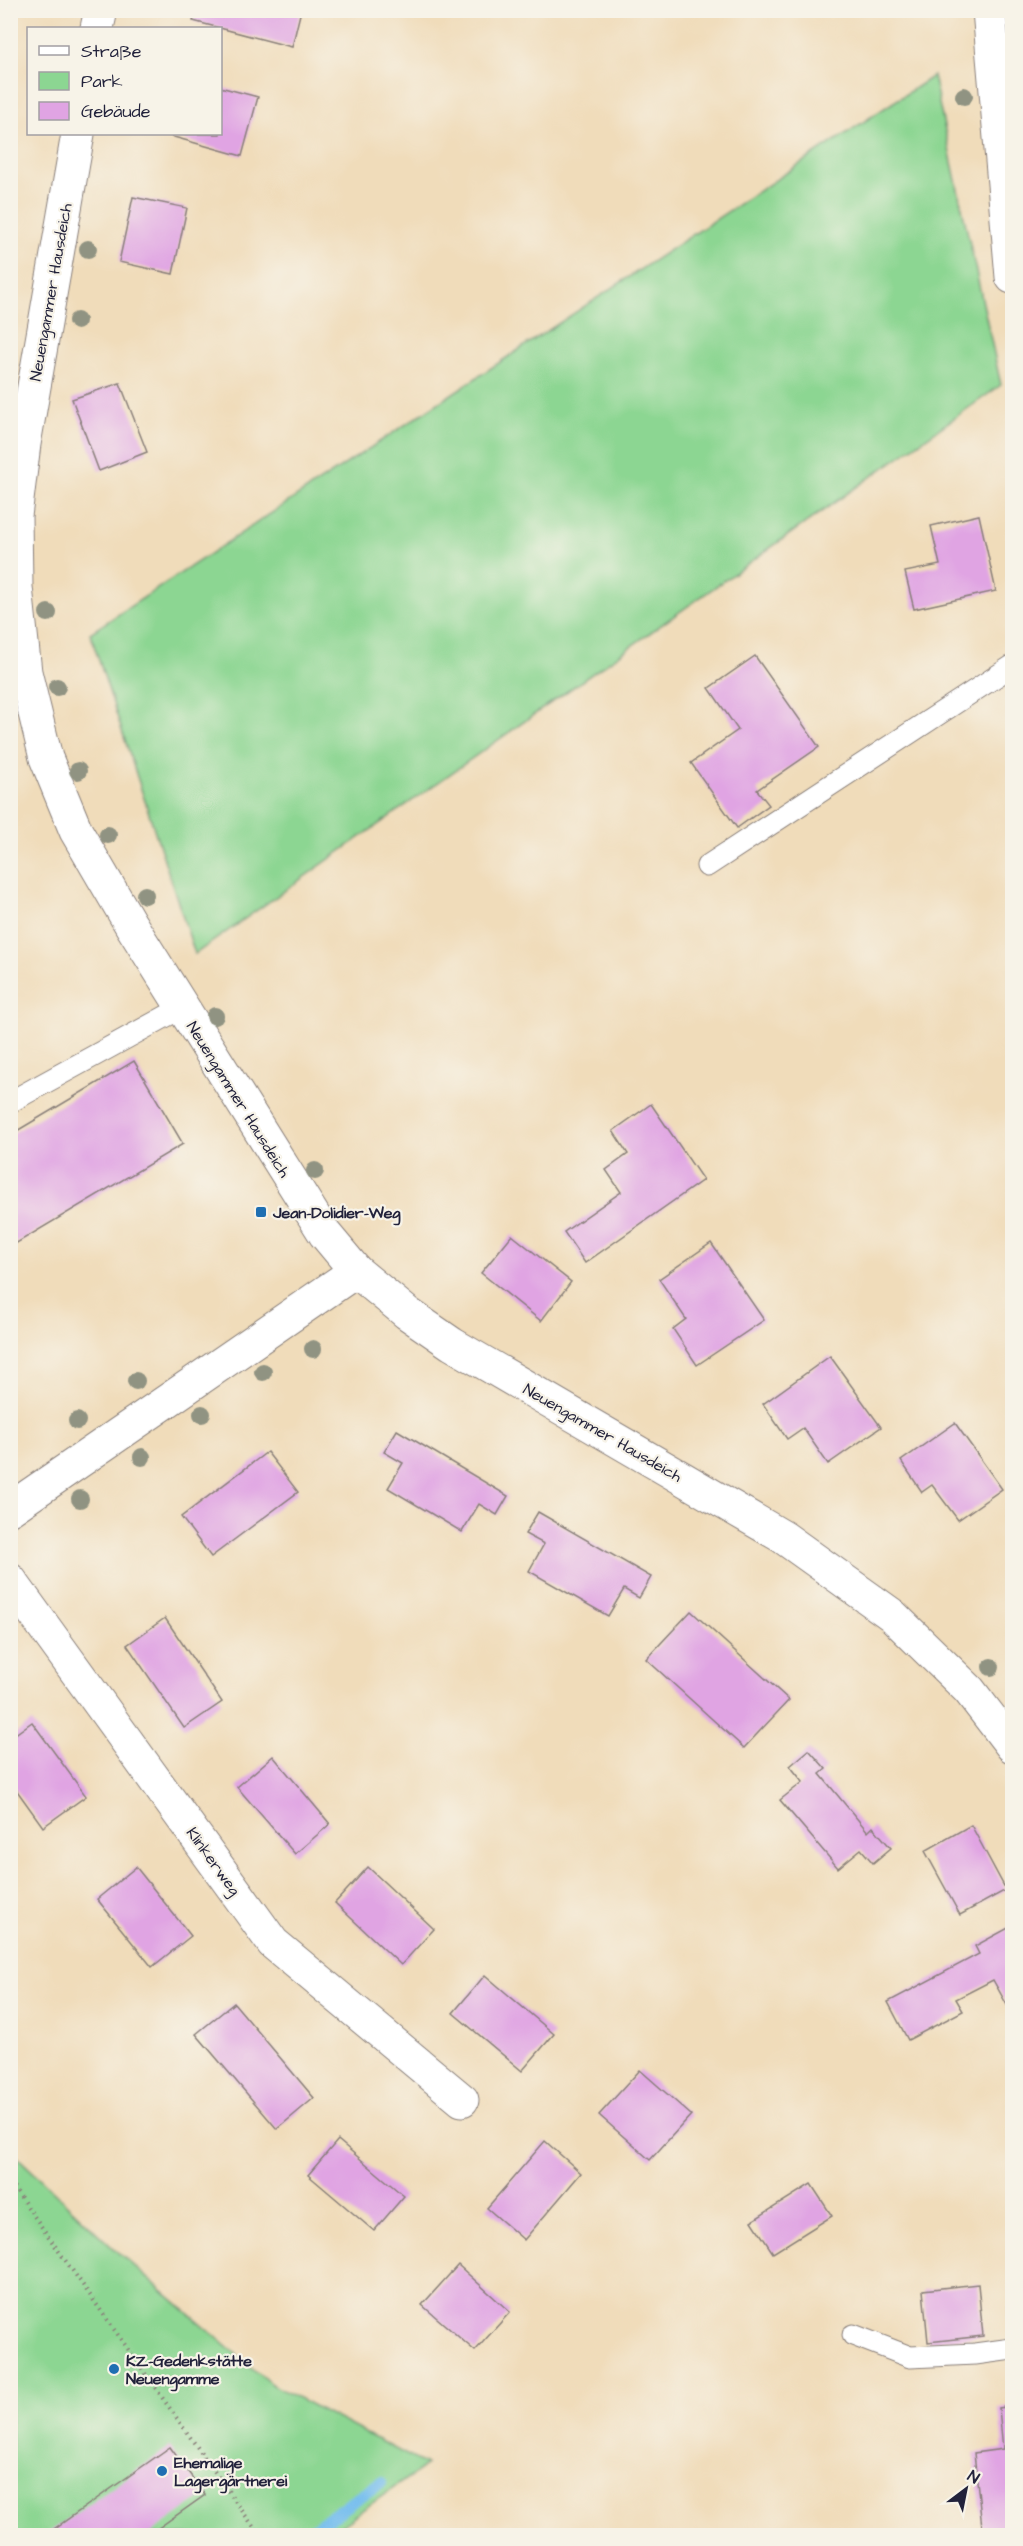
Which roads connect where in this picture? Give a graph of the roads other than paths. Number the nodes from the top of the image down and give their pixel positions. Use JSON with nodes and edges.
{"nodes":[{"id":1,"x":101,"y":10,"type":"edge"},
{"id":2,"x":989,"y":10,"type":"edge"},
{"id":3,"x":97,"y":27,"type":"edge"},
{"id":4,"x":78,"y":135,"type":"edge"},
{"id":5,"x":1012,"y":277,"type":"edge"},
{"id":6,"x":1012,"y":666,"type":"edge"},
{"id":7,"x":707,"y":866,"type":"dead end"},
{"id":8,"x":183,"y":1007,"type":"junction"},
{"id":9,"x":10,"y":1102,"type":"edge"},
{"id":10,"x":356,"y":1271,"type":"junction"},
{"id":11,"x":10,"y":1509,"type":"edge"},
{"id":12,"x":10,"y":1580,"type":"edge"},
{"id":13,"x":1012,"y":1746,"type":"edge"},
{"id":14,"x":462,"y":2100,"type":"dead end"},
{"id":15,"x":853,"y":2335,"type":"dead end"},
{"id":16,"x":1012,"y":2349,"type":"edge"}],
"edges":[{"from":1,"to":3,"type":"street"},
{"from":2,"to":5,"type":"street"},
{"from":4,"to":8,"type":"street","name":"Neuengammer Hausdeich"},
{"from":6,"to":7,"type":"lane"},
{"from":8,"to":9,"type":"lane"},
{"from":8,"to":10,"type":"street","name":"Neuengammer Hausdeich"},
{"from":10,"to":11,"type":"street"},
{"from":10,"to":13,"type":"street","name":"Neuengammer Hausdeich"},
{"from":12,"to":14,"type":"street","name":"Klinkerweg"},
{"from":15,"to":16,"type":"lane"}]}
